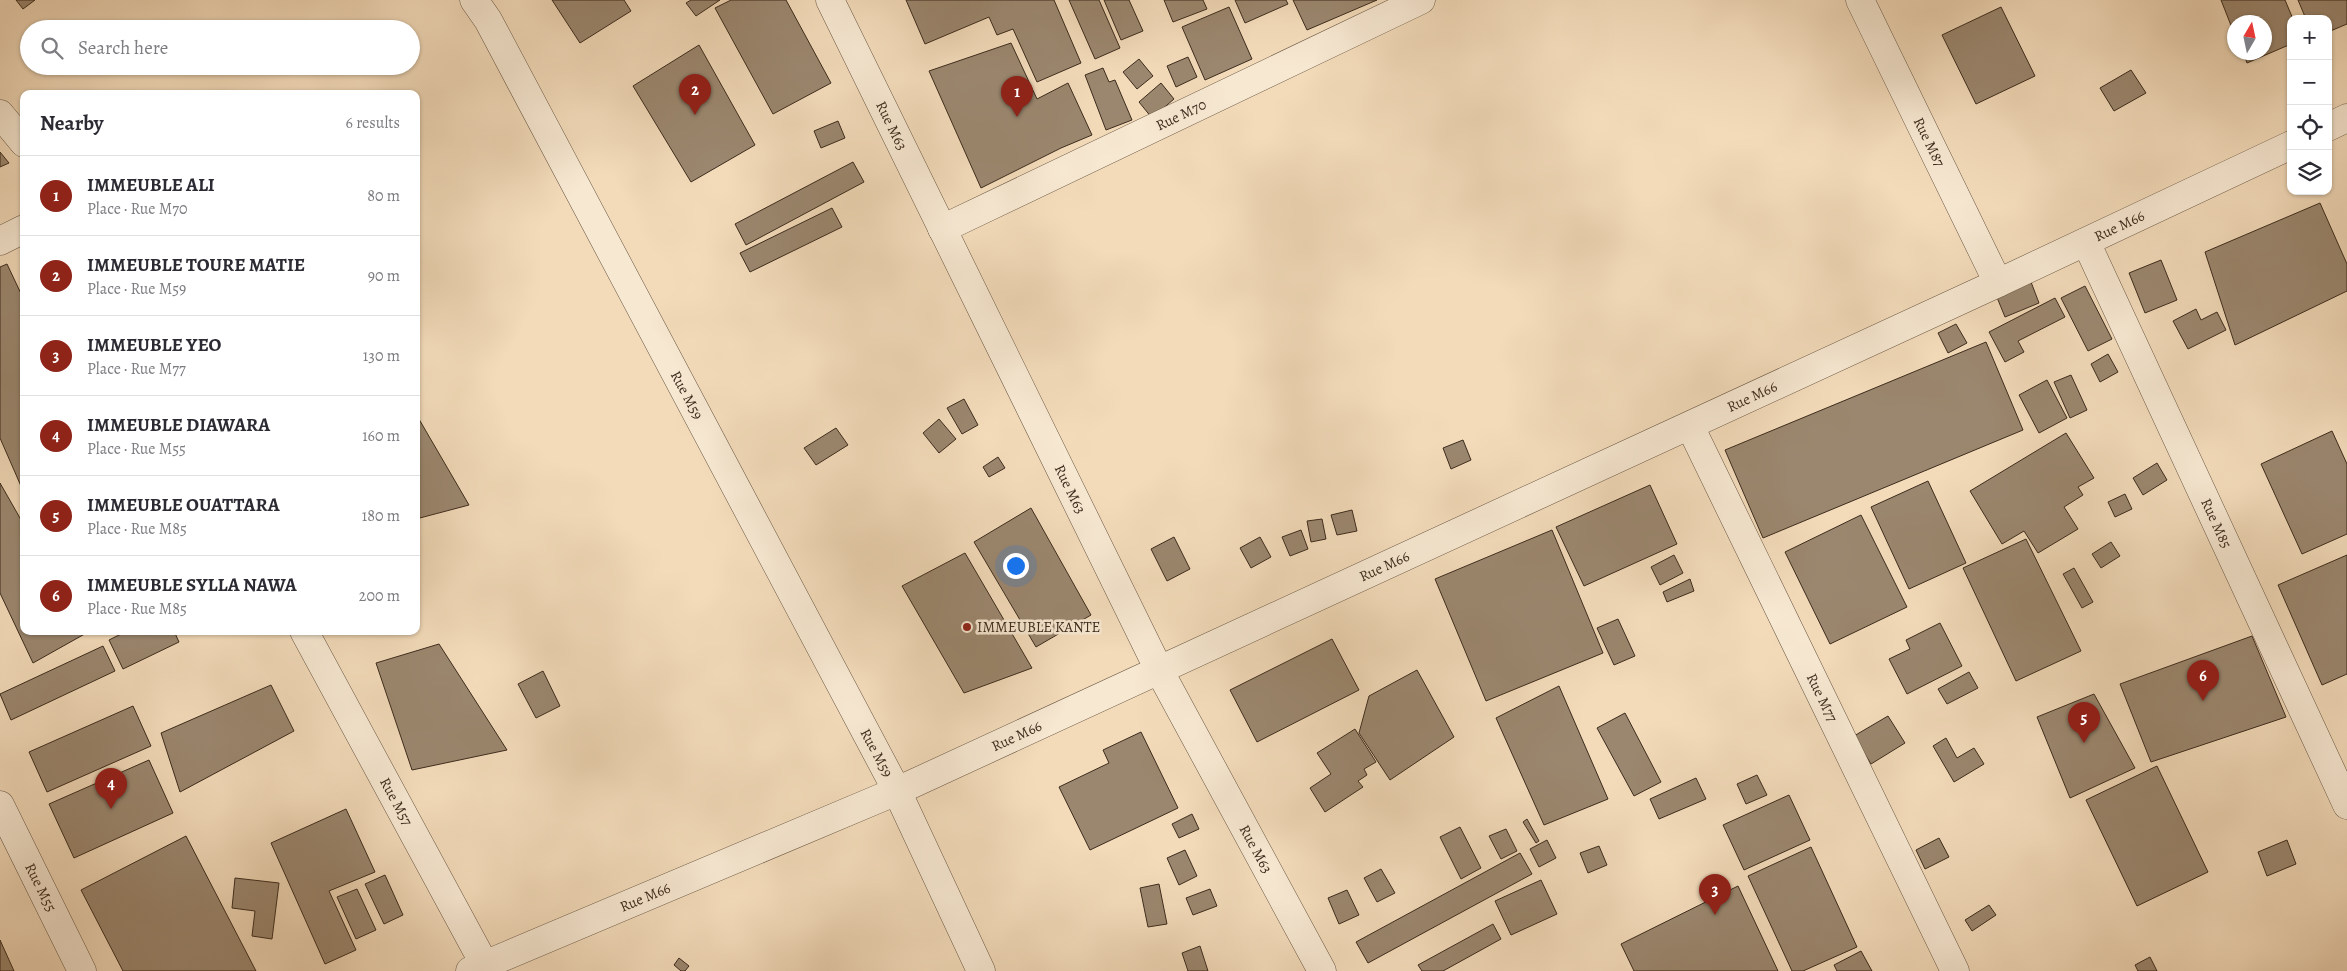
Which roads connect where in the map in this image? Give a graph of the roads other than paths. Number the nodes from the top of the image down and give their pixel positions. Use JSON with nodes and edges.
{"nodes":[{"id":1,"x":474,"y":0,"type":"edge"},
{"id":2,"x":830,"y":0,"type":"edge"},
{"id":3,"x":1421,"y":0,"type":"edge"},
{"id":4,"x":1860,"y":0,"type":"edge"},
{"id":5,"x":0,"y":114,"type":"edge"},
{"id":6,"x":2347,"y":118,"type":"edge"},
{"id":7,"x":2332,"y":125,"type":"edge"},
{"id":8,"x":20,"y":138,"type":"edge"},
{"id":9,"x":2287,"y":147,"type":"edge"},
{"id":10,"x":942,"y":229,"type":"junction"},
{"id":11,"x":20,"y":231,"type":"edge"},
{"id":12,"x":0,"y":241,"type":"edge"},
{"id":13,"x":2086,"y":242,"type":"junction"},
{"id":14,"x":1998,"y":283,"type":"junction"},
{"id":15,"x":1690,"y":426,"type":"junction"},
{"id":16,"x":306,"y":635,"type":"edge"},
{"id":17,"x":1159,"y":670,"type":"junction"},
{"id":18,"x":898,"y":791,"type":"junction"},
{"id":19,"x":0,"y":804,"type":"edge"},
{"id":20,"x":2347,"y":804,"type":"edge"},
{"id":21,"x":481,"y":969,"type":"edge"},
{"id":22,"x":82,"y":971,"type":"edge"},
{"id":23,"x":981,"y":971,"type":"edge"},
{"id":24,"x":1322,"y":971,"type":"edge"},
{"id":25,"x":1955,"y":971,"type":"edge"}],
"edges":[{"from":1,"to":18,"type":"street","name":"Rue M59"},
{"from":2,"to":10,"type":"street","name":"Rue M63"},
{"from":3,"to":10,"type":"street","name":"Rue M70"},
{"from":4,"to":14,"type":"street","name":"Rue M87"},
{"from":5,"to":8,"type":"street"},
{"from":6,"to":7,"type":"street"},
{"from":9,"to":13,"type":"street","name":"Rue M66"},
{"from":10,"to":17,"type":"street","name":"Rue M63"},
{"from":11,"to":12,"type":"street"},
{"from":13,"to":14,"type":"street","name":"Rue M66"},
{"from":13,"to":20,"type":"street","name":"Rue M85"},
{"from":14,"to":15,"type":"street","name":"Rue M66"},
{"from":15,"to":17,"type":"street","name":"Rue M66"},
{"from":15,"to":25,"type":"street","name":"Rue M77"},
{"from":16,"to":21,"type":"street","name":"Rue M57"},
{"from":17,"to":18,"type":"street","name":"Rue M66"},
{"from":17,"to":24,"type":"street","name":"Rue M63"},
{"from":18,"to":21,"type":"street","name":"Rue M66"},
{"from":18,"to":23,"type":"street","name":"Rue M59"},
{"from":19,"to":22,"type":"street","name":"Rue M55"}]}
